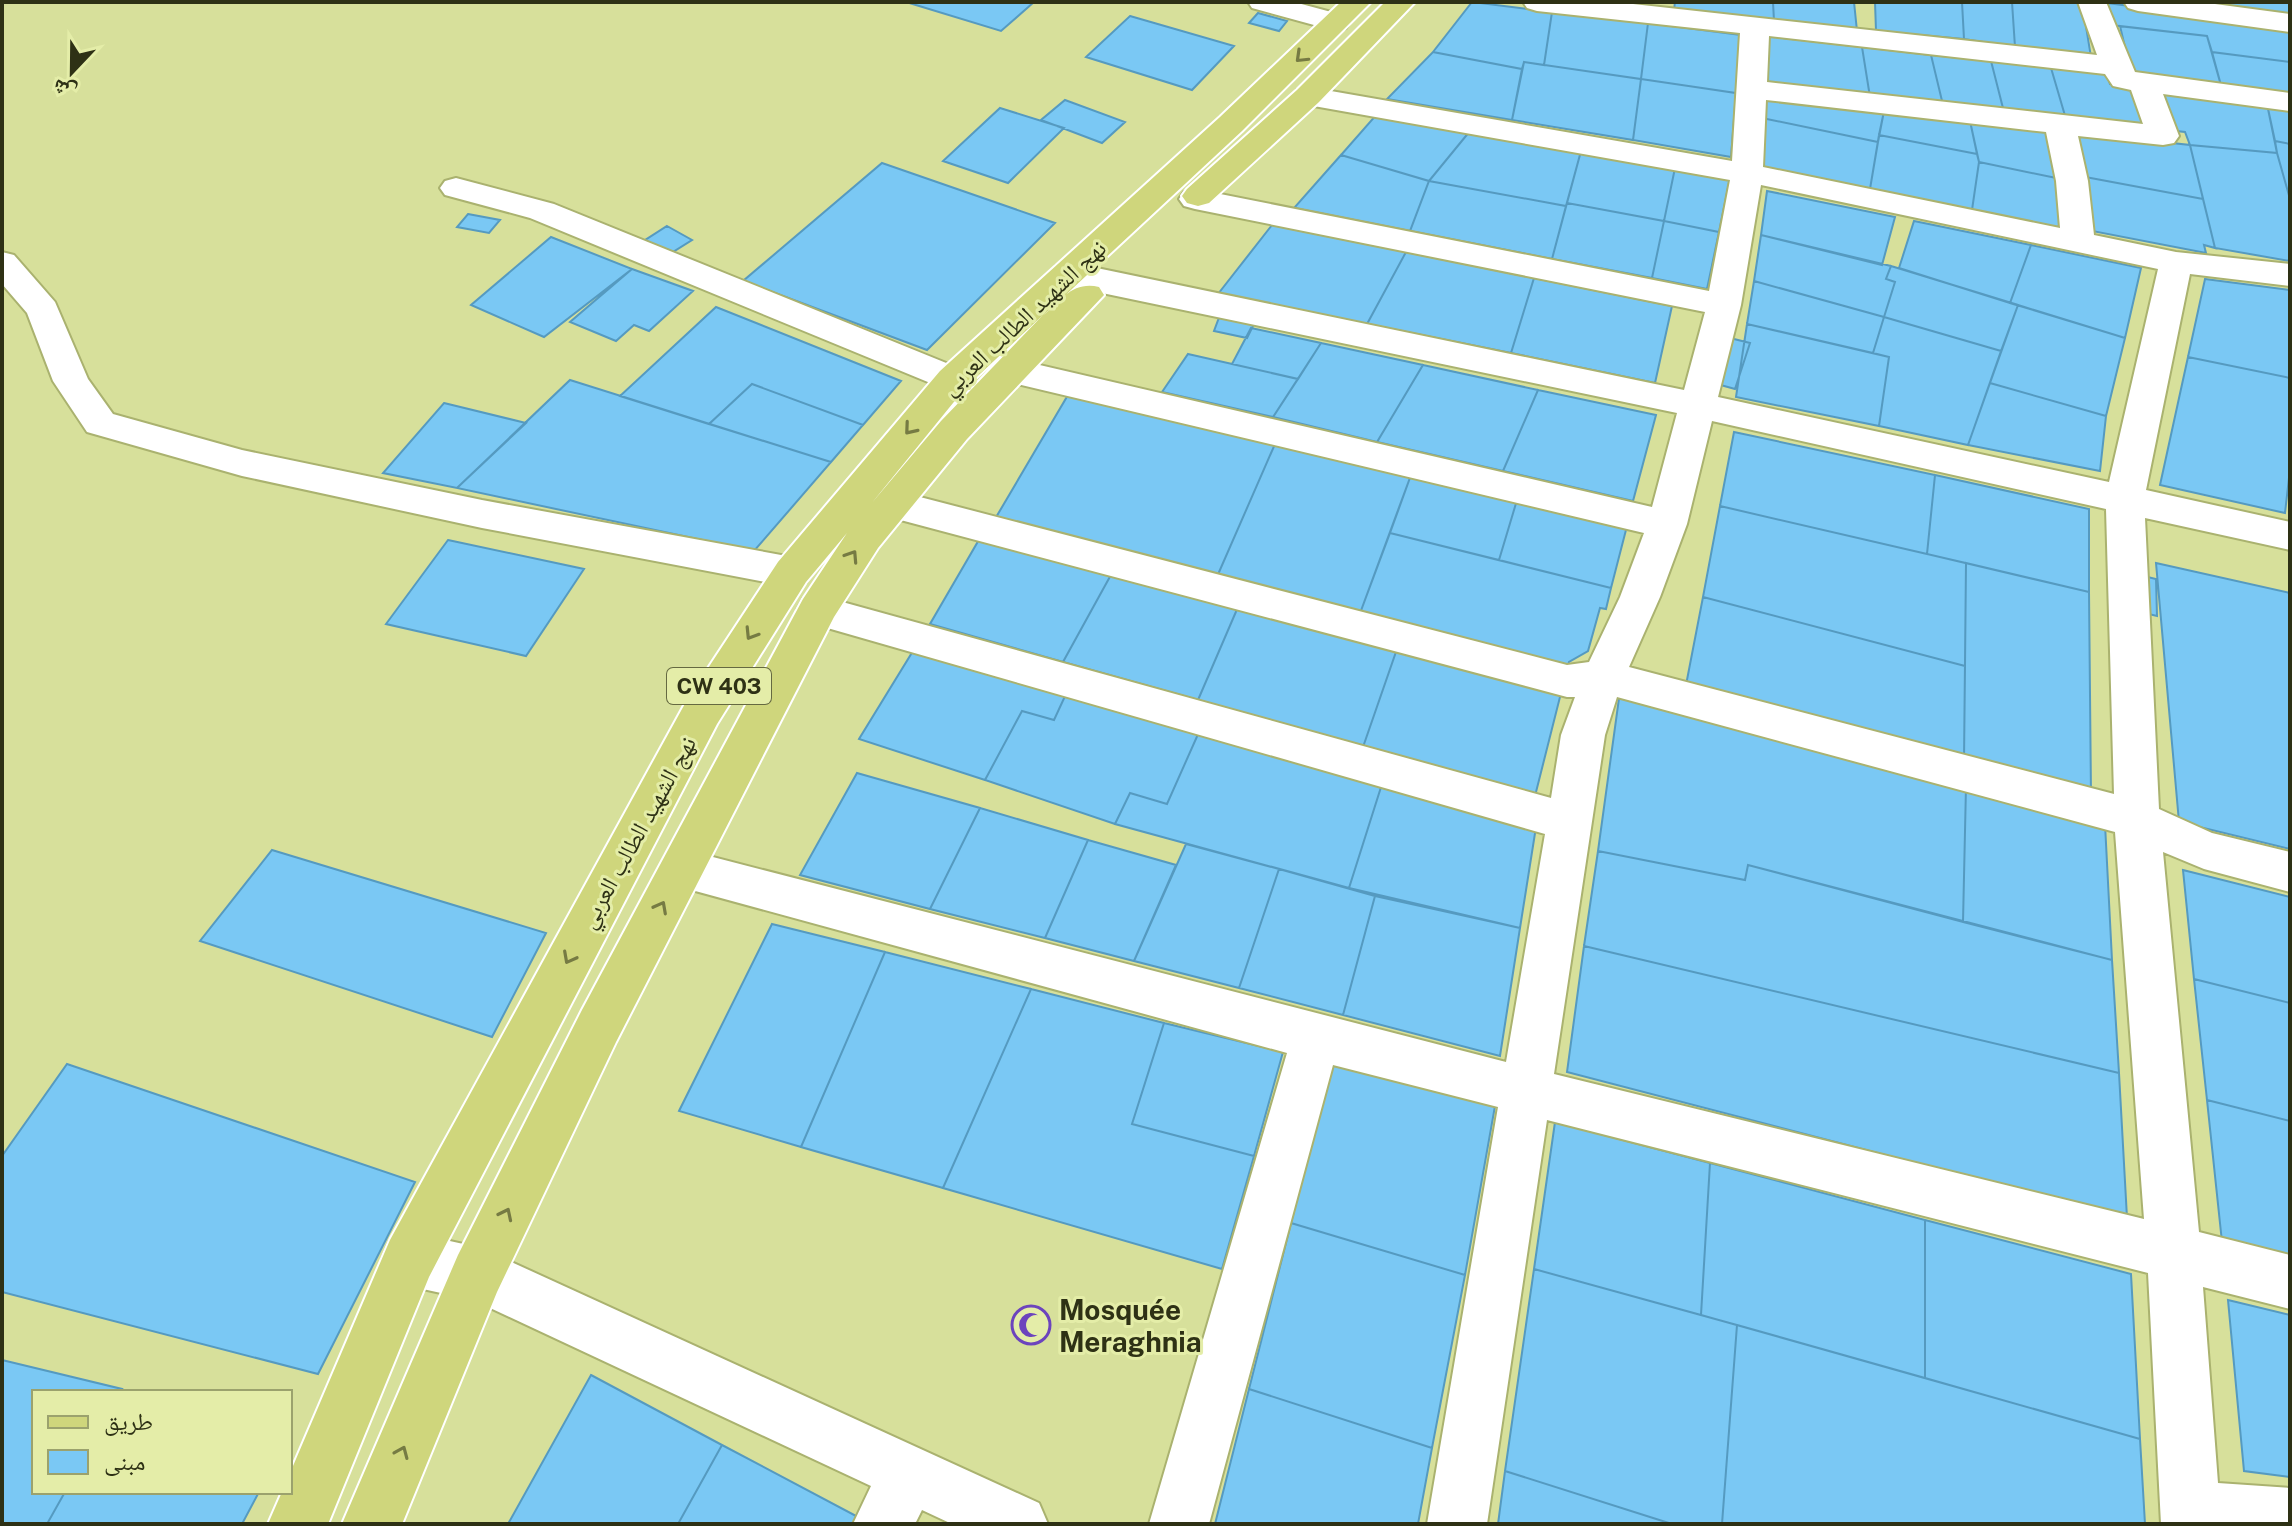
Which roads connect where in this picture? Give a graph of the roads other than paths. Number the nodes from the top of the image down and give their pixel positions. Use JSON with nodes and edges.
{"nodes":[{"id":1,"x":1262,"y":2,"type":"edge"},
{"id":2,"x":1401,"y":2,"type":"edge"},
{"id":3,"x":1537,"y":2,"type":"edge"},
{"id":4,"x":2092,"y":2,"type":"edge"},
{"id":5,"x":2138,"y":2,"type":"edge"},
{"id":6,"x":1346,"y":12,"type":"edge"},
{"id":7,"x":2290,"y":23,"type":"edge"},
{"id":8,"x":1755,"y":27,"type":"junction"},
{"id":9,"x":2116,"y":66,"type":"junction"},
{"id":10,"x":2144,"y":83,"type":"junction"},
{"id":11,"x":1752,"y":89,"type":"junction"},
{"id":12,"x":1308,"y":96,"type":"junction"},
{"id":13,"x":2290,"y":102,"type":"edge"},
{"id":14,"x":2060,"y":124,"type":"junction"},
{"id":15,"x":1747,"y":173,"type":"junction"},
{"id":16,"x":456,"y":188,"type":"dead end"},
{"id":17,"x":1195,"y":199,"type":"junction"},
{"id":18,"x":2078,"y":242,"type":"junction"},
{"id":19,"x":2,"y":262,"type":"edge"},
{"id":20,"x":2176,"y":262,"type":"junction"},
{"id":21,"x":2290,"y":275,"type":"edge"},
{"id":22,"x":1085,"y":278,"type":"junction"},
{"id":23,"x":1724,"y":305,"type":"junction"},
{"id":24,"x":1009,"y":370,"type":"junction"},
{"id":25,"x":953,"y":379,"type":"junction"},
{"id":26,"x":1697,"y":405,"type":"junction"},
{"id":27,"x":2125,"y":498,"type":"junction"},
{"id":28,"x":893,"y":504,"type":"junction"},
{"id":29,"x":1667,"y":524,"type":"junction"},
{"id":30,"x":2290,"y":536,"type":"edge"},
{"id":31,"x":792,"y":572,"type":"junction"},
{"id":32,"x":817,"y":610,"type":"junction"},
{"id":33,"x":1603,"y":677,"type":"junction"},
{"id":34,"x":2137,"y":819,"type":"junction"},
{"id":35,"x":1570,"y":822,"type":"junction"},
{"id":36,"x":682,"y":869,"type":"junction"},
{"id":37,"x":2290,"y":872,"type":"edge"},
{"id":38,"x":1316,"y":1038,"type":"junction"},
{"id":39,"x":1528,"y":1089,"type":"junction"},
{"id":40,"x":2174,"y":1254,"type":"junction"},
{"id":41,"x":409,"y":1259,"type":"junction"},
{"id":42,"x":477,"y":1274,"type":"junction"},
{"id":43,"x":2290,"y":1282,"type":"edge"},
{"id":44,"x":896,"y":1500,"type":"edge"},
{"id":45,"x":2190,"y":1517,"type":"edge"},
{"id":46,"x":2290,"y":1518,"type":"edge"},
{"id":47,"x":298,"y":1524,"type":"edge"},
{"id":48,"x":372,"y":1524,"type":"edge"},
{"id":49,"x":1018,"y":1524,"type":"edge"},
{"id":50,"x":1179,"y":1524,"type":"edge"},
{"id":51,"x":1457,"y":1524,"type":"edge"}],
"edges":[{"from":1,"to":6,"type":"street"},
{"from":2,"to":12,"type":"main road","name":"نهج الشهيد الطالب العربي","number":"CW 403"},
{"from":3,"to":8,"type":"street"},
{"from":4,"to":9,"type":"street"},
{"from":5,"to":7,"type":"street"},
{"from":6,"to":22,"type":"main road","name":"نهج الشهيد الطالب العربي","number":"CW 403","one_way":true},
{"from":8,"to":9,"type":"street"},
{"from":8,"to":11,"type":"street"},
{"from":9,"to":10,"type":"street"},
{"from":10,"to":13,"type":"street"},
{"from":10,"to":14,"type":"street"},
{"from":11,"to":14,"type":"street"},
{"from":11,"to":15,"type":"street"},
{"from":12,"to":15,"type":"street"},
{"from":12,"to":17,"type":"main road","name":"نهج الشهيد الطالب العربي","number":"CW 403"},
{"from":14,"to":18,"type":"street"},
{"from":15,"to":18,"type":"street"},
{"from":15,"to":23,"type":"street"},
{"from":16,"to":25,"type":"street"},
{"from":17,"to":22,"type":"main road","name":"نهج الشهيد الطالب العربي","number":"CW 403"},
{"from":17,"to":23,"type":"street"},
{"from":18,"to":20,"type":"street"},
{"from":19,"to":31,"type":"street"},
{"from":20,"to":21,"type":"street"},
{"from":20,"to":27,"type":"street"},
{"from":22,"to":24,"type":"main road","name":"نهج الشهيد الطالب العربي","number":"CW 403"},
{"from":22,"to":25,"type":"main road","name":"نهج الشهيد الطالب العربي","number":"CW 403"},
{"from":22,"to":26,"type":"street"},
{"from":23,"to":26,"type":"street"},
{"from":24,"to":28,"type":"main road","name":"نهج الشهيد الطالب العربي","number":"CW 403"},
{"from":24,"to":29,"type":"street"},
{"from":25,"to":31,"type":"main road","name":"نهج الشهيد الطالب العربي","number":"CW 403","one_way":true},
{"from":26,"to":27,"type":"street"},
{"from":26,"to":29,"type":"street"},
{"from":27,"to":30,"type":"street"},
{"from":27,"to":34,"type":"street"},
{"from":32,"to":28,"type":"main road","name":"نهج الشهيد الطالب العربي","number":"CW 403","one_way":true},
{"from":28,"to":33,"type":"street"},
{"from":29,"to":33,"type":"street"},
{"from":31,"to":41,"type":"main road","name":"نهج الشهيد الطالب العربي","number":"CW 403","one_way":true},
{"from":32,"to":35,"type":"street"},
{"from":32,"to":36,"type":"main road","name":"نهج الشهيد الطالب العربي","number":"CW 403"},
{"from":33,"to":34,"type":"street"},
{"from":33,"to":35,"type":"street"},
{"from":34,"to":37,"type":"street"},
{"from":34,"to":40,"type":"street"},
{"from":35,"to":39,"type":"street"},
{"from":36,"to":38,"type":"street"},
{"from":42,"to":36,"type":"main road","name":"نهج الشهيد الطالب العربي","number":"CW 403","one_way":true},
{"from":38,"to":39,"type":"street"},
{"from":38,"to":50,"type":"street"},
{"from":39,"to":40,"type":"street"},
{"from":39,"to":51,"type":"street"},
{"from":40,"to":43,"type":"street"},
{"from":40,"to":45,"type":"street"},
{"from":41,"to":42,"type":"street"},
{"from":41,"to":47,"type":"main road","name":"نهج الشهيد الطالب العربي","number":"CW 403"},
{"from":42,"to":44,"type":"street"},
{"from":48,"to":42,"type":"main road","name":"نهج الشهيد الطالب العربي","number":"CW 403","one_way":true},
{"from":44,"to":49,"type":"street"},
{"from":45,"to":46,"type":"street"}]}
